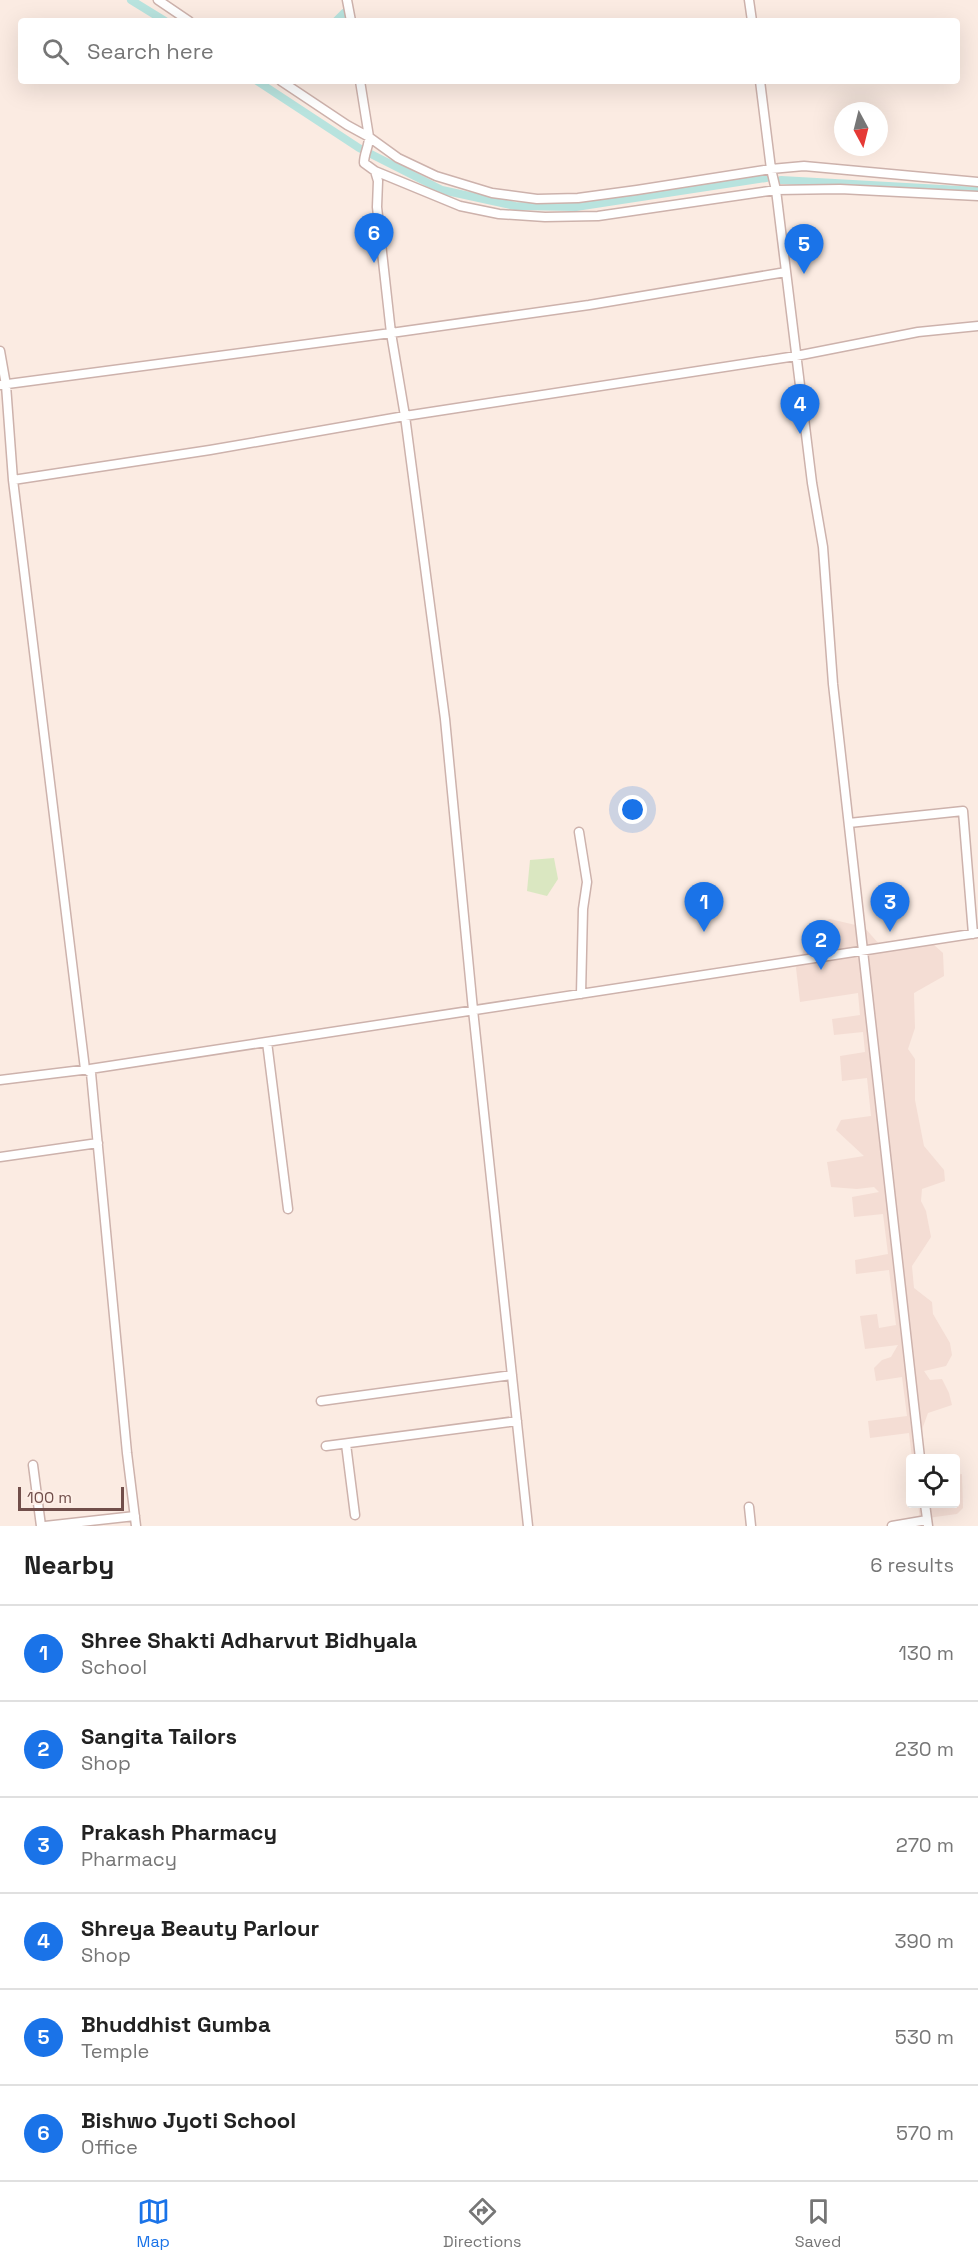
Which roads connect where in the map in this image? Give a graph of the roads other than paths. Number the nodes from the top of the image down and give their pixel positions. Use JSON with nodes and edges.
{"nodes":[{"id":1,"x":158,"y":0,"type":"edge"},
{"id":2,"x":347,"y":0,"type":"edge"},
{"id":3,"x":749,"y":0,"type":"edge"},
{"id":4,"x":185,"y":18,"type":"edge"},
{"id":5,"x":350,"y":18,"type":"edge"},
{"id":6,"x":752,"y":18,"type":"edge"},
{"id":7,"x":285,"y":84,"type":"edge"},
{"id":8,"x":360,"y":84,"type":"edge"},
{"id":9,"x":760,"y":84,"type":"edge"},
{"id":10,"x":369,"y":141,"type":"junction"},
{"id":11,"x":771,"y":169,"type":"junction"},
{"id":12,"x":375,"y":171,"type":"junction"},
{"id":13,"x":978,"y":182,"type":"edge"},
{"id":14,"x":776,"y":190,"type":"junction"},
{"id":15,"x":978,"y":196,"type":"edge"},
{"id":16,"x":786,"y":272,"type":"junction"},
{"id":17,"x":978,"y":326,"type":"edge"},
{"id":18,"x":392,"y":333,"type":"junction"},
{"id":19,"x":0,"y":351,"type":"edge"},
{"id":20,"x":796,"y":356,"type":"junction"},
{"id":21,"x":3,"y":385,"type":"edge"},
{"id":22,"x":405,"y":416,"type":"junction"},
{"id":23,"x":13,"y":480,"type":"junction"},
{"id":24,"x":849,"y":823,"type":"junction"},
{"id":25,"x":579,"y":832,"type":"dead end"},
{"id":26,"x":975,"y":934,"type":"edge"},
{"id":27,"x":864,"y":951,"type":"junction"},
{"id":28,"x":581,"y":994,"type":"junction"},
{"id":29,"x":473,"y":1010,"type":"junction"},
{"id":30,"x":267,"y":1042,"type":"junction"},
{"id":31,"x":85,"y":1069,"type":"junction"},
{"id":32,"x":0,"y":1080,"type":"edge"},
{"id":33,"x":98,"y":1143,"type":"junction"},
{"id":34,"x":0,"y":1157,"type":"edge"},
{"id":35,"x":288,"y":1209,"type":"dead end"},
{"id":36,"x":512,"y":1375,"type":"junction"},
{"id":37,"x":321,"y":1401,"type":"dead end"},
{"id":38,"x":517,"y":1421,"type":"junction"},
{"id":39,"x":346,"y":1444,"type":"junction"},
{"id":40,"x":326,"y":1446,"type":"dead end"},
{"id":41,"x":920,"y":1454,"type":"edge"},
{"id":42,"x":33,"y":1465,"type":"dead end"},
{"id":43,"x":749,"y":1507,"type":"dead end"},
{"id":44,"x":926,"y":1508,"type":"edge"},
{"id":45,"x":355,"y":1515,"type":"dead end"},
{"id":46,"x":135,"y":1516,"type":"junction"},
{"id":47,"x":928,"y":1523,"type":"edge"},
{"id":48,"x":43,"y":1526,"type":"edge"},
{"id":49,"x":136,"y":1526,"type":"edge"},
{"id":50,"x":528,"y":1526,"type":"edge"},
{"id":51,"x":751,"y":1526,"type":"edge"},
{"id":52,"x":892,"y":1526,"type":"edge"}],
"edges":[{"from":1,"to":4,"type":"street"},
{"from":2,"to":5,"type":"street"},
{"from":3,"to":6,"type":"street"},
{"from":7,"to":10,"type":"street"},
{"from":8,"to":10,"type":"street"},
{"from":9,"to":11,"type":"street"},
{"from":10,"to":11,"type":"street"},
{"from":10,"to":12,"type":"street"},
{"from":11,"to":13,"type":"street"},
{"from":11,"to":14,"type":"street"},
{"from":12,"to":14,"type":"street"},
{"from":12,"to":18,"type":"street"},
{"from":14,"to":15,"type":"street"},
{"from":14,"to":16,"type":"street"},
{"from":16,"to":18,"type":"street"},
{"from":16,"to":20,"type":"street"},
{"from":17,"to":20,"type":"street"},
{"from":18,"to":21,"type":"street"},
{"from":18,"to":22,"type":"street"},
{"from":19,"to":21,"type":"street"},
{"from":20,"to":22,"type":"street"},
{"from":20,"to":24,"type":"street"},
{"from":21,"to":23,"type":"street"},
{"from":22,"to":23,"type":"street"},
{"from":22,"to":29,"type":"street"},
{"from":23,"to":31,"type":"street"},
{"from":24,"to":26,"type":"street"},
{"from":24,"to":27,"type":"street"},
{"from":25,"to":28,"type":"street"},
{"from":26,"to":27,"type":"street"},
{"from":27,"to":28,"type":"street"},
{"from":27,"to":41,"type":"street"},
{"from":28,"to":29,"type":"street"},
{"from":29,"to":30,"type":"street"},
{"from":29,"to":36,"type":"street"},
{"from":30,"to":31,"type":"street"},
{"from":30,"to":35,"type":"street"},
{"from":31,"to":32,"type":"street"},
{"from":31,"to":33,"type":"street"},
{"from":33,"to":34,"type":"street"},
{"from":33,"to":46,"type":"street"},
{"from":36,"to":37,"type":"street"},
{"from":36,"to":38,"type":"street"},
{"from":38,"to":39,"type":"street"},
{"from":38,"to":50,"type":"street"},
{"from":39,"to":40,"type":"street"},
{"from":39,"to":45,"type":"street"},
{"from":42,"to":48,"type":"street"},
{"from":43,"to":51,"type":"street"},
{"from":44,"to":47,"type":"street"},
{"from":46,"to":48,"type":"street"},
{"from":46,"to":49,"type":"street"},
{"from":47,"to":52,"type":"street"}]}
